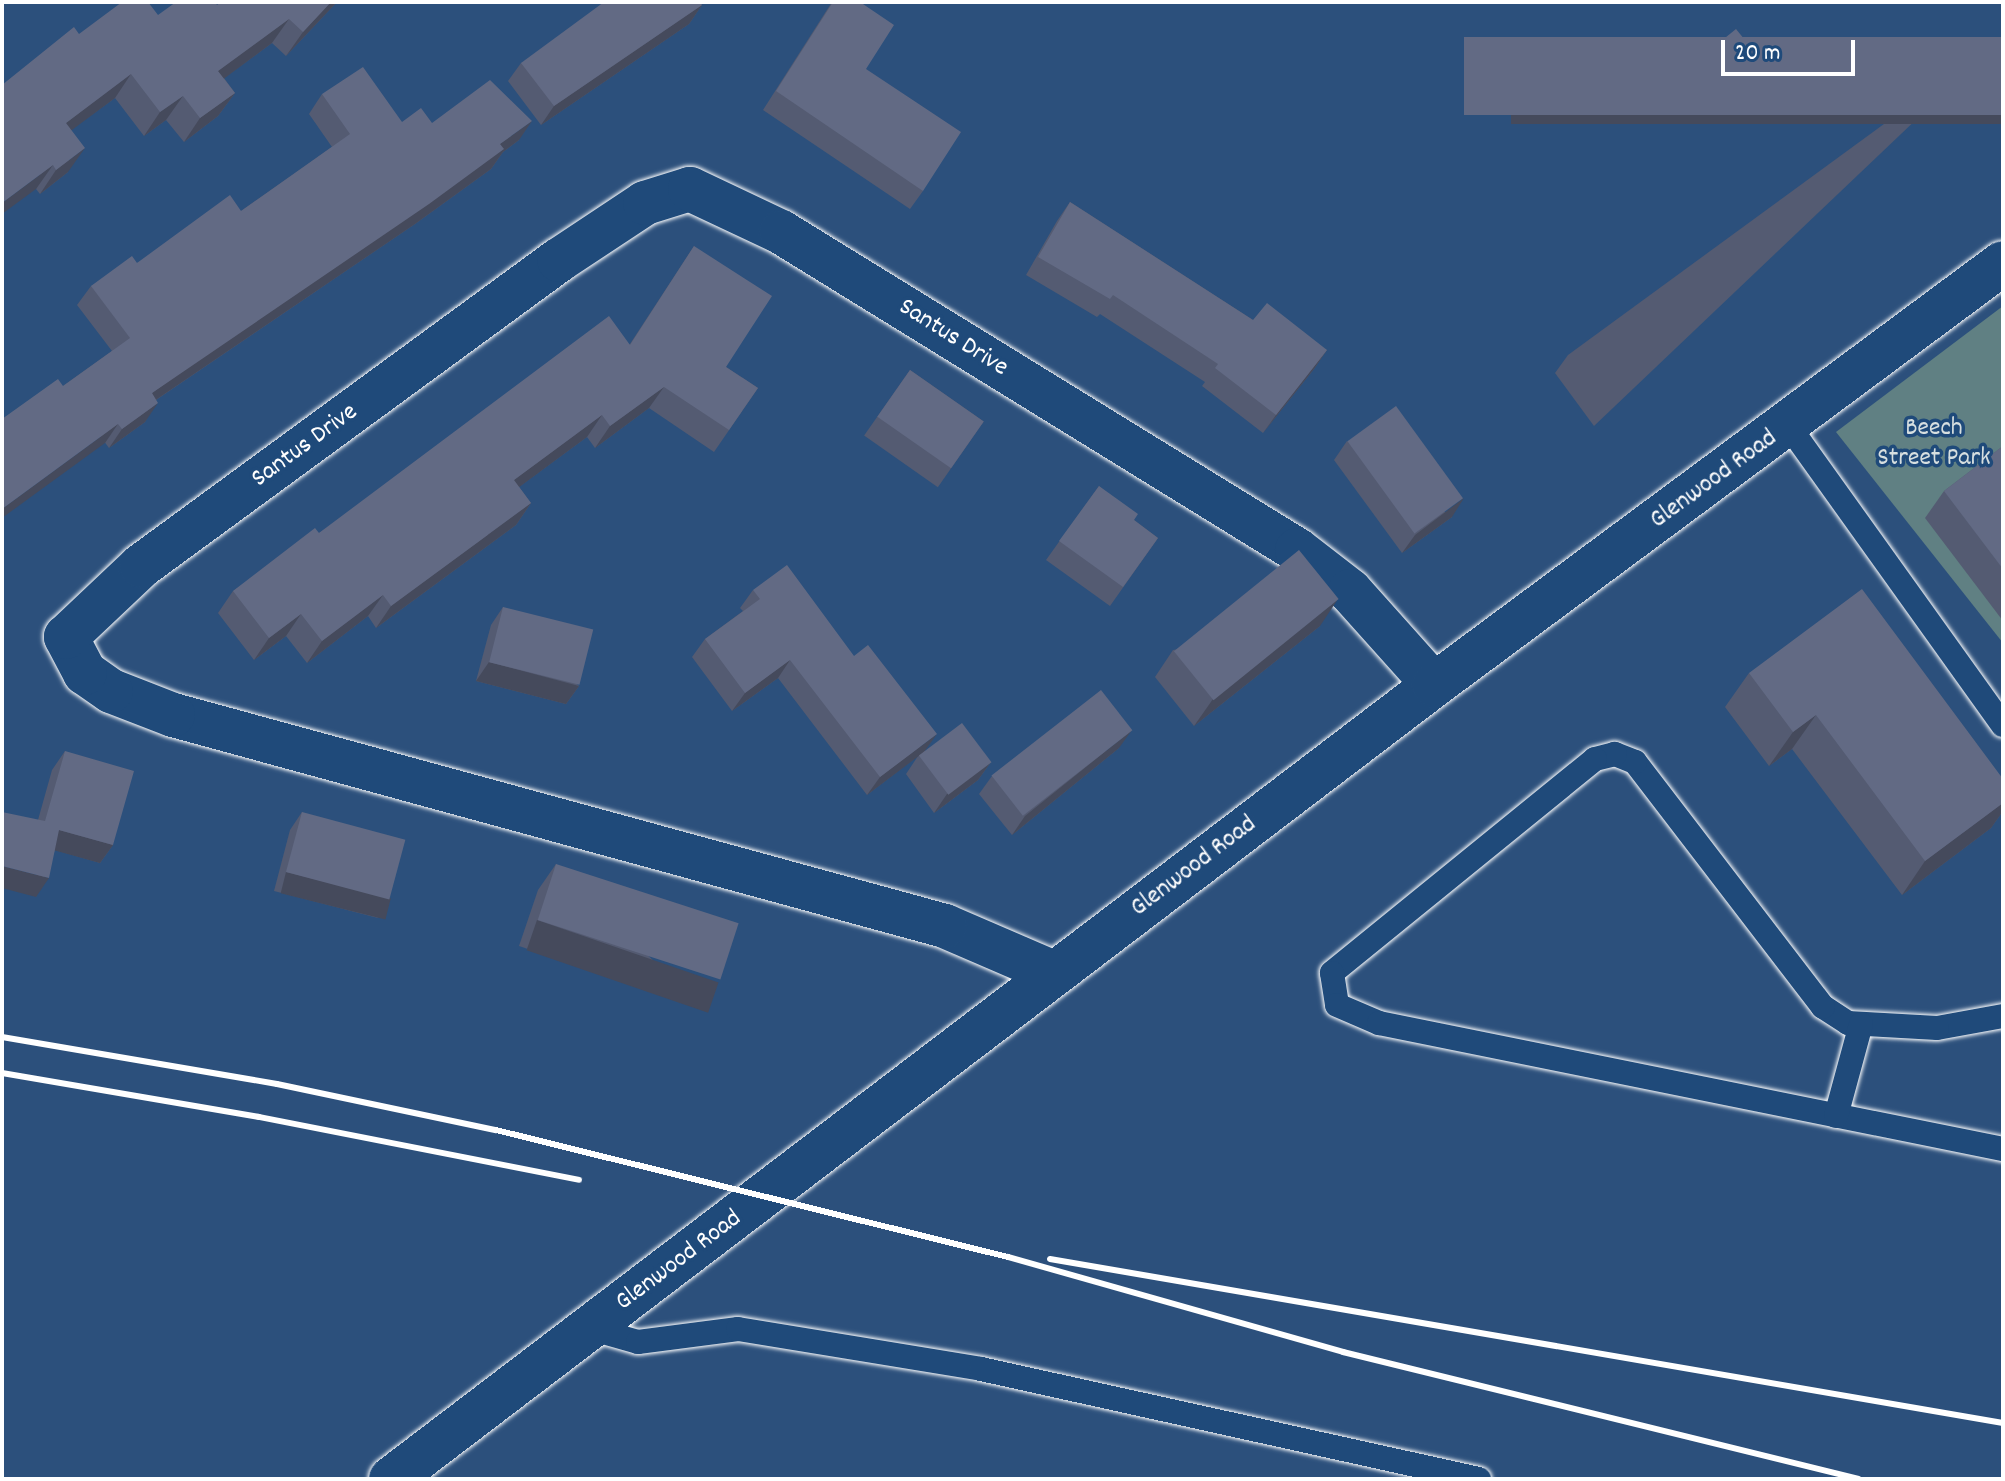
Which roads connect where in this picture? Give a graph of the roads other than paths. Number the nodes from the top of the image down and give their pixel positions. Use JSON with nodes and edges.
{"nodes":[{"id":1,"x":2003,"y":263,"type":"edge"},
{"id":2,"x":1788,"y":425,"type":"junction"},
{"id":3,"x":1434,"y":685,"type":"junction"},
{"id":4,"x":2003,"y":725,"type":"edge"},
{"id":5,"x":1054,"y":973,"type":"junction"},
{"id":6,"x":2003,"y":1016,"type":"edge"},
{"id":7,"x":1861,"y":1024,"type":"junction"},
{"id":8,"x":1836,"y":1116,"type":"junction"},
{"id":9,"x":2003,"y":1149,"type":"edge"},
{"id":10,"x":589,"y":1328,"type":"junction"},
{"id":11,"x":391,"y":1479,"type":"edge"},
{"id":12,"x":1479,"y":1479,"type":"edge"}],
"edges":[{"from":1,"to":2,"type":"street","name":"Glenwood Road"},
{"from":2,"to":3,"type":"street","name":"Glenwood Road"},
{"from":2,"to":4,"type":"lane"},
{"from":3,"to":5,"type":"street","name":"Glenwood Road"},
{"from":3,"to":5,"type":"street","name":"Santus Drive"},
{"from":5,"to":10,"type":"street","name":"Glenwood Road"},
{"from":6,"to":7,"type":"lane"},
{"from":7,"to":8,"type":"lane"},
{"from":7,"to":8,"type":"lane"},
{"from":8,"to":9,"type":"lane"},
{"from":10,"to":11,"type":"street","name":"Glenwood Road"},
{"from":10,"to":12,"type":"lane"}]}
